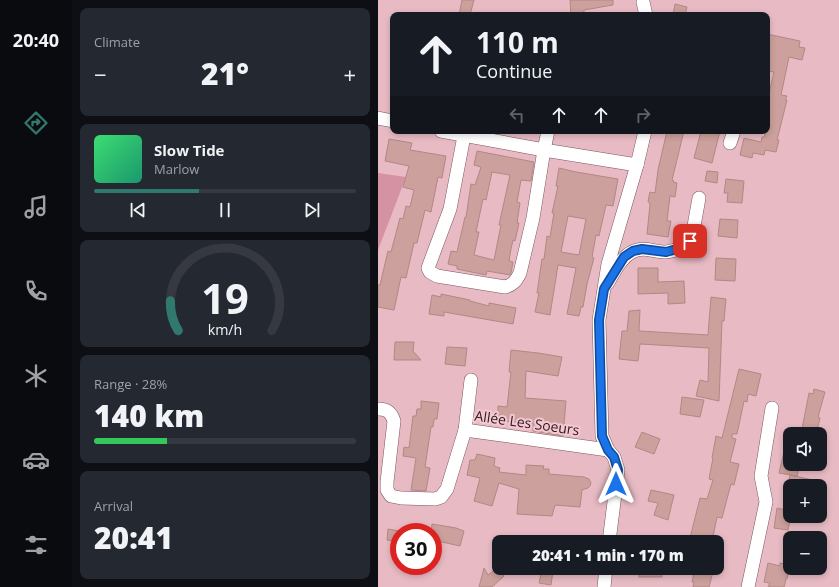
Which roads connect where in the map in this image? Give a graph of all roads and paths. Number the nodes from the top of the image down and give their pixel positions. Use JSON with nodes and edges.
{"nodes":[{"id":1,"x":378,"y":118,"type":"edge"},
{"id":2,"x":390,"y":120,"type":"edge"},
{"id":3,"x":455,"y":134,"type":"edge"},
{"id":4,"x":547,"y":134,"type":"edge"},
{"id":5,"x":644,"y":134,"type":"edge"},
{"id":6,"x":464,"y":136,"type":"junction"},
{"id":7,"x":544,"y":150,"type":"junction"},
{"id":8,"x":637,"y":165,"type":"junction"},
{"id":9,"x":699,"y":198,"type":"dead end"},
{"id":10,"x":604,"y":289,"type":"junction"},
{"id":11,"x":471,"y":380,"type":"dead end"},
{"id":12,"x":772,"y":408,"type":"dead end"},
{"id":13,"x":378,"y":409,"type":"edge"},
{"id":14,"x":465,"y":430,"type":"junction"},
{"id":15,"x":608,"y":450,"type":"junction"},
{"id":16,"x":610,"y":535,"type":"edge"},
{"id":17,"x":605,"y":575,"type":"edge"},
{"id":18,"x":604,"y":587,"type":"edge"},
{"id":19,"x":748,"y":587,"type":"edge"}],
"edges":[{"from":1,"to":2,"type":"street"},
{"from":3,"to":6,"type":"street"},
{"from":4,"to":7,"type":"street"},
{"from":5,"to":8,"type":"street"},
{"from":6,"to":7,"type":"street"},
{"from":6,"to":7,"type":"street"},
{"from":7,"to":8,"type":"street"},
{"from":8,"to":10,"type":"street"},
{"from":9,"to":10,"type":"street"},
{"from":10,"to":15,"type":"street"},
{"from":11,"to":14,"type":"street","name":"Allée Les Soeurs"},
{"from":12,"to":19,"type":"street"},
{"from":13,"to":14,"type":"street","name":"Allée Les Soeurs"},
{"from":14,"to":15,"type":"street","name":"Allée Les Soeurs"},
{"from":15,"to":16,"type":"street"},
{"from":17,"to":18,"type":"street"}]}
